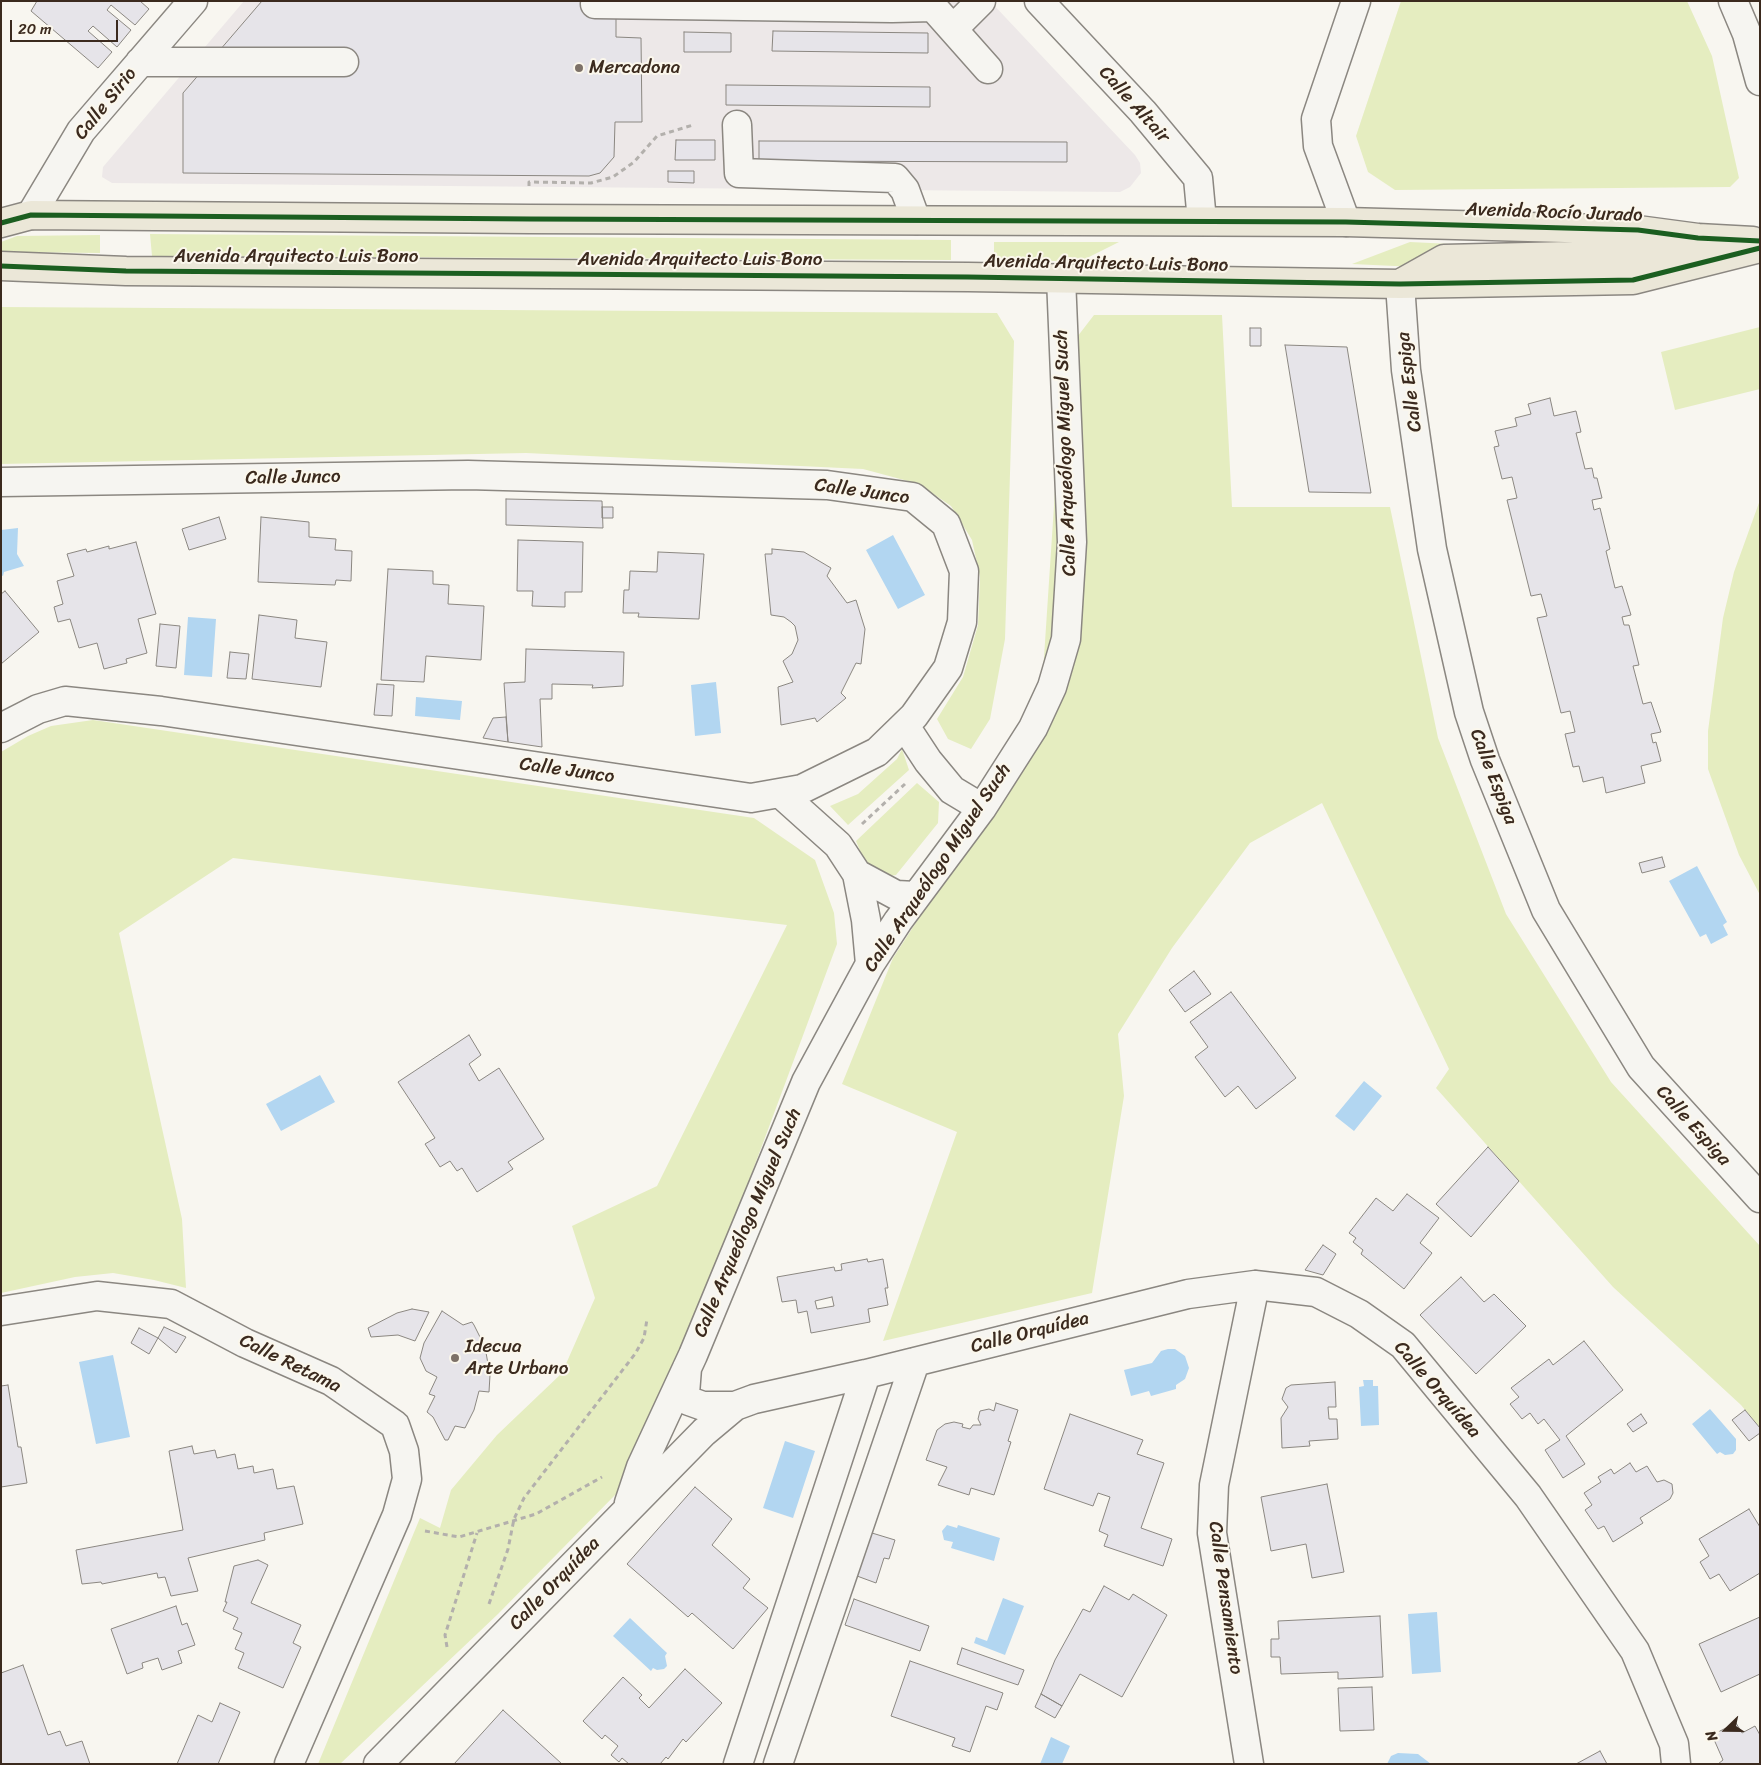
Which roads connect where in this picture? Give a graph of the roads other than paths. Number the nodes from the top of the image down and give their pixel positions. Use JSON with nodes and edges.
{"nodes":[{"id":1,"x":193,"y":1,"type":"edge"},
{"id":2,"x":981,"y":1,"type":"edge"},
{"id":3,"x":1039,"y":1,"type":"edge"},
{"id":4,"x":1356,"y":1,"type":"edge"},
{"id":5,"x":1733,"y":1,"type":"edge"},
{"id":6,"x":596,"y":4,"type":"dead end"},
{"id":7,"x":952,"y":29,"type":"junction"},
{"id":8,"x":140,"y":62,"type":"junction"},
{"id":9,"x":344,"y":62,"type":"dead end"},
{"id":10,"x":988,"y":69,"type":"dead end"},
{"id":11,"x":1760,"y":81,"type":"edge"},
{"id":12,"x":737,"y":125,"type":"dead end"},
{"id":13,"x":31,"y":215,"type":"junction"},
{"id":14,"x":916,"y":220,"type":"junction"},
{"id":15,"x":1202,"y":220,"type":"junction"},
{"id":16,"x":1346,"y":222,"type":"junction"},
{"id":17,"x":1,"y":223,"type":"edge"},
{"id":18,"x":1698,"y":238,"type":"junction"},
{"id":19,"x":1760,"y":241,"type":"edge"},
{"id":20,"x":1760,"y":248,"type":"edge"},
{"id":21,"x":1,"y":266,"type":"edge"},
{"id":22,"x":1061,"y":278,"type":"junction"},
{"id":23,"x":1400,"y":284,"type":"junction"},
{"id":24,"x":1,"y":482,"type":"edge"},
{"id":25,"x":905,"y":726,"type":"junction"},
{"id":26,"x":1,"y":728,"type":"edge"},
{"id":27,"x":780,"y":793,"type":"junction"},
{"id":28,"x":982,"y":808,"type":"junction"},
{"id":29,"x":857,"y":874,"type":"junction"},
{"id":30,"x":916,"y":896,"type":"junction"},
{"id":31,"x":870,"y":964,"type":"junction"},
{"id":32,"x":1760,"y":1198,"type":"edge"},
{"id":33,"x":1256,"y":1285,"type":"junction"},
{"id":34,"x":1,"y":1311,"type":"edge"},
{"id":35,"x":915,"y":1362,"type":"junction"},
{"id":36,"x":687,"y":1368,"type":"junction"},
{"id":37,"x":866,"y":1374,"type":"junction"},
{"id":38,"x":735,"y":1406,"type":"junction"},
{"id":39,"x":627,"y":1509,"type":"junction"},
{"id":40,"x":289,"y":1764,"type":"edge"},
{"id":41,"x":378,"y":1764,"type":"edge"},
{"id":42,"x":738,"y":1764,"type":"edge"},
{"id":43,"x":778,"y":1764,"type":"edge"},
{"id":44,"x":1249,"y":1764,"type":"edge"},
{"id":45,"x":1676,"y":1764,"type":"edge"}],
"edges":[{"from":1,"to":8,"type":"street","name":"Calle Sirio"},
{"from":2,"to":7,"type":"street"},
{"from":3,"to":15,"type":"street","name":"Calle Altair"},
{"from":4,"to":16,"type":"street"},
{"from":5,"to":11,"type":"street"},
{"from":6,"to":7,"type":"street"},
{"from":7,"to":10,"type":"street"},
{"from":8,"to":9,"type":"street"},
{"from":8,"to":13,"type":"street","name":"Calle Sirio"},
{"from":12,"to":14,"type":"street"},
{"from":13,"to":14,"type":"main road","name":"Avenida Arquitecto Luis Bono"},
{"from":13,"to":17,"type":"main road","name":"Avenida Arquitecto Luis Bono"},
{"from":14,"to":15,"type":"main road","name":"Avenida Arquitecto Luis Bono"},
{"from":15,"to":16,"type":"main road","name":"Avenida Arquitecto Luis Bono"},
{"from":16,"to":18,"type":"main road","name":"Avenida Rocío Jurado"},
{"from":18,"to":19,"type":"main road","name":"Avenida Rocío Jurado"},
{"from":18,"to":23,"type":"main road","name":"Avenida Rocío Jurado"},
{"from":20,"to":23,"type":"main road"},
{"from":21,"to":22,"type":"main road","name":"Avenida Arquitecto Luis Bono"},
{"from":22,"to":23,"type":"main road","name":"Avenida Arquitecto Luis Bono"},
{"from":22,"to":28,"type":"street","name":"Calle Arqueólogo Miguel Such"},
{"from":23,"to":32,"type":"street","name":"Calle Espiga"},
{"from":24,"to":25,"type":"street","name":"Calle Junco"},
{"from":25,"to":27,"type":"street","name":"Calle Junco"},
{"from":25,"to":28,"type":"street"},
{"from":26,"to":27,"type":"street","name":"Calle Junco"},
{"from":27,"to":29,"type":"street"},
{"from":28,"to":30,"type":"street","name":"Calle Arqueólogo Miguel Such"},
{"from":29,"to":30,"type":"street"},
{"from":29,"to":31,"type":"street"},
{"from":30,"to":31,"type":"street","name":"Calle Arqueólogo Miguel Such"},
{"from":31,"to":36,"type":"street","name":"Calle Arqueólogo Miguel Such"},
{"from":33,"to":35,"type":"street","name":"Calle Orquídea"},
{"from":33,"to":44,"type":"street","name":"Calle Pensamiento"},
{"from":33,"to":45,"type":"street","name":"Calle Orquídea"},
{"from":34,"to":40,"type":"street","name":"Calle Retama"},
{"from":35,"to":37,"type":"street","name":"Calle Orquídea"},
{"from":35,"to":43,"type":"street"},
{"from":36,"to":38,"type":"street","name":"Calle Orquídea"},
{"from":36,"to":39,"type":"street","name":"Calle Arqueólogo Miguel Such"},
{"from":37,"to":38,"type":"street","name":"Calle Orquídea"},
{"from":37,"to":42,"type":"street"},
{"from":38,"to":39,"type":"street","name":"Calle Orquídea"},
{"from":39,"to":41,"type":"street","name":"Calle Orquídea"}]}
